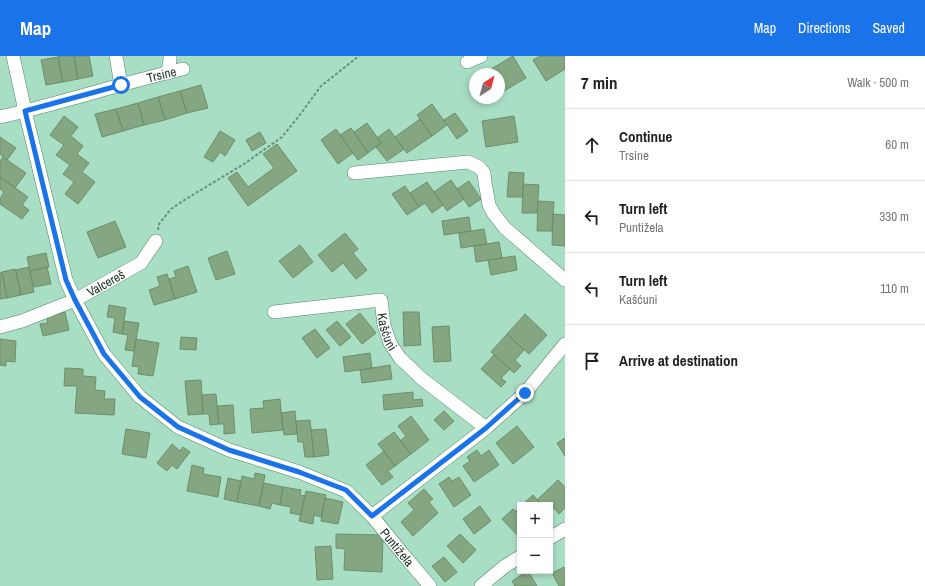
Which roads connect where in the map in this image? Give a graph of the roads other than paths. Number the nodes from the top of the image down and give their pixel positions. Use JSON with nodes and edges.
{"nodes":[{"id":1,"x":13,"y":56,"type":"edge"},
{"id":2,"x":116,"y":56,"type":"edge"},
{"id":3,"x":170,"y":56,"type":"edge"},
{"id":4,"x":481,"y":56,"type":"edge"},
{"id":5,"x":467,"y":62,"type":"dead end"},
{"id":6,"x":183,"y":69,"type":"dead end"},
{"id":7,"x":168,"y":73,"type":"junction"},
{"id":8,"x":121,"y":85,"type":"junction"},
{"id":9,"x":25,"y":111,"type":"junction"},
{"id":10,"x":0,"y":117,"type":"edge"},
{"id":11,"x":354,"y":173,"type":"dead end"},
{"id":12,"x":156,"y":241,"type":"road end"},
{"id":13,"x":565,"y":280,"type":"edge"},
{"id":14,"x":75,"y":300,"type":"junction"},
{"id":15,"x":274,"y":312,"type":"dead end"},
{"id":16,"x":0,"y":327,"type":"edge"},
{"id":17,"x":565,"y":344,"type":"edge"},
{"id":18,"x":486,"y":428,"type":"junction"},
{"id":19,"x":372,"y":516,"type":"junction"},
{"id":20,"x":565,"y":529,"type":"edge"},
{"id":21,"x":553,"y":536,"type":"edge"},
{"id":22,"x":517,"y":559,"type":"edge"},
{"id":23,"x":430,"y":586,"type":"edge"},
{"id":24,"x":481,"y":586,"type":"edge"}],
"edges":[{"from":1,"to":9,"type":"street","name":"Puntižela"},
{"from":2,"to":8,"type":"street"},
{"from":3,"to":7,"type":"street"},
{"from":4,"to":5,"type":"street"},
{"from":6,"to":7,"type":"street","name":"Trsine"},
{"from":7,"to":8,"type":"street","name":"Trsine"},
{"from":8,"to":9,"type":"street","name":"Trsine"},
{"from":9,"to":10,"type":"street","name":"Trsine"},
{"from":9,"to":14,"type":"street","name":"Puntižela"},
{"from":11,"to":13,"type":"street"},
{"from":12,"to":14,"type":"street","name":"Valcereš"},
{"from":14,"to":16,"type":"street","name":"Valcereš"},
{"from":14,"to":19,"type":"street","name":"Puntižela"},
{"from":15,"to":18,"type":"street","name":"Kašćuni"},
{"from":17,"to":18,"type":"street"},
{"from":18,"to":19,"type":"street"},
{"from":19,"to":23,"type":"street","name":"Puntižela"},
{"from":20,"to":21,"type":"street"},
{"from":22,"to":24,"type":"street"}]}
